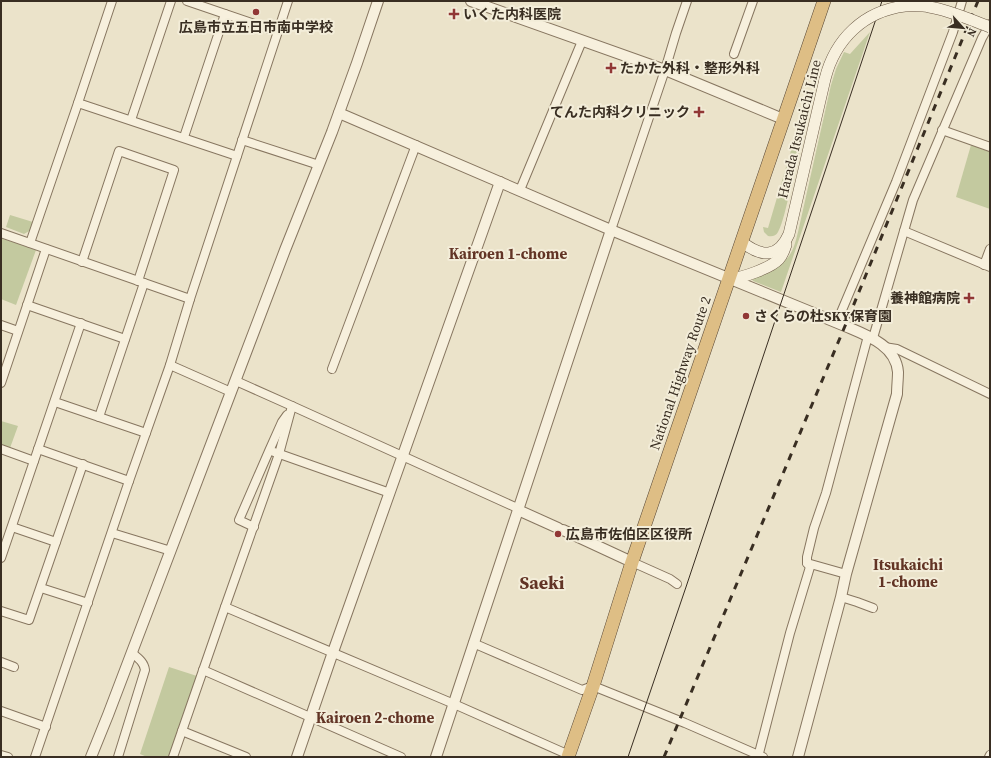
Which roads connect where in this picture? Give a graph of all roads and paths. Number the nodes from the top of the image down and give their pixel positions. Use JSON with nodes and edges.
{"nodes":[{"id":1,"x":112,"y":1,"type":"edge"},
{"id":2,"x":170,"y":1,"type":"edge"},
{"id":3,"x":187,"y":1,"type":"edge"},
{"id":4,"x":288,"y":1,"type":"edge"},
{"id":5,"x":378,"y":1,"type":"edge"},
{"id":6,"x":471,"y":1,"type":"edge"},
{"id":7,"x":687,"y":1,"type":"edge"},
{"id":8,"x":752,"y":1,"type":"edge"},
{"id":9,"x":824,"y":1,"type":"edge"},
{"id":10,"x":962,"y":1,"type":"edge"},
{"id":11,"x":225,"y":14,"type":"junction"},
{"id":12,"x":990,"y":24,"type":"edge"},
{"id":13,"x":990,"y":27,"type":"edge"},
{"id":14,"x":278,"y":32,"type":"junction"},
{"id":15,"x":982,"y":38,"type":"junction"},
{"id":16,"x":582,"y":41,"type":"junction"},
{"id":17,"x":990,"y":41,"type":"edge"},
{"id":18,"x":734,"y":54,"type":"dead end"},
{"id":19,"x":665,"y":70,"type":"junction"},
{"id":20,"x":78,"y":103,"type":"junction"},
{"id":21,"x":339,"y":113,"type":"junction"},
{"id":22,"x":783,"y":119,"type":"junction"},
{"id":23,"x":131,"y":120,"type":"junction"},
{"id":24,"x":942,"y":130,"type":"junction"},
{"id":25,"x":184,"y":137,"type":"junction"},
{"id":26,"x":242,"y":140,"type":"junction"},
{"id":27,"x":416,"y":145,"type":"junction"},
{"id":28,"x":990,"y":147,"type":"edge"},
{"id":29,"x":237,"y":156,"type":"junction"},
{"id":30,"x":319,"y":165,"type":"junction"},
{"id":31,"x":500,"y":182,"type":"junction"},
{"id":32,"x":520,"y":190,"type":"junction"},
{"id":33,"x":611,"y":230,"type":"junction"},
{"id":34,"x":904,"y":231,"type":"junction"},
{"id":35,"x":1,"y":233,"type":"edge"},
{"id":36,"x":789,"y":234,"type":"junction"},
{"id":37,"x":742,"y":242,"type":"junction"},
{"id":38,"x":30,"y":243,"type":"junction"},
{"id":39,"x":46,"y":249,"type":"junction"},
{"id":40,"x":990,"y":249,"type":"edge"},
{"id":41,"x":82,"y":262,"type":"junction"},
{"id":42,"x":987,"y":266,"type":"edge"},
{"id":43,"x":730,"y":279,"type":"junction"},
{"id":44,"x":141,"y":282,"type":"junction"},
{"id":45,"x":190,"y":299,"type":"junction"},
{"id":46,"x":27,"y":305,"type":"junction"},
{"id":47,"x":837,"y":322,"type":"junction"},
{"id":48,"x":81,"y":323,"type":"junction"},
{"id":49,"x":1,"y":325,"type":"edge"},
{"id":50,"x":18,"y":331,"type":"junction"},
{"id":51,"x":870,"y":337,"type":"junction"},
{"id":52,"x":125,"y":339,"type":"junction"},
{"id":53,"x":884,"y":347,"type":"junction"},
{"id":54,"x":170,"y":365,"type":"junction"},
{"id":55,"x":332,"y":369,"type":"dead end"},
{"id":56,"x":236,"y":381,"type":"junction"},
{"id":57,"x":1,"y":383,"type":"edge"},
{"id":58,"x":231,"y":392,"type":"junction"},
{"id":59,"x":990,"y":394,"type":"edge"},
{"id":60,"x":55,"y":402,"type":"junction"},
{"id":61,"x":292,"y":406,"type":"junction"},
{"id":62,"x":99,"y":417,"type":"junction"},
{"id":63,"x":146,"y":433,"type":"junction"},
{"id":64,"x":38,"y":448,"type":"junction"},
{"id":65,"x":1,"y":449,"type":"edge"},
{"id":66,"x":269,"y":451,"type":"junction"},
{"id":67,"x":279,"y":454,"type":"junction"},
{"id":68,"x":403,"y":456,"type":"junction"},
{"id":69,"x":34,"y":461,"type":"junction"},
{"id":70,"x":83,"y":464,"type":"junction"},
{"id":71,"x":129,"y":481,"type":"junction"},
{"id":72,"x":390,"y":493,"type":"junction"},
{"id":73,"x":518,"y":510,"type":"junction"},
{"id":74,"x":12,"y":527,"type":"junction"},
{"id":75,"x":254,"y":527,"type":"junction"},
{"id":76,"x":112,"y":533,"type":"junction"},
{"id":77,"x":56,"y":542,"type":"junction"},
{"id":78,"x":170,"y":551,"type":"junction"},
{"id":79,"x":1,"y":558,"type":"edge"},
{"id":80,"x":632,"y":562,"type":"junction"},
{"id":81,"x":807,"y":562,"type":"junction"},
{"id":82,"x":846,"y":574,"type":"junction"},
{"id":83,"x":677,"y":584,"type":"dead end"},
{"id":84,"x":41,"y":588,"type":"junction"},
{"id":85,"x":841,"y":597,"type":"junction"},
{"id":86,"x":88,"y":603,"type":"junction"},
{"id":87,"x":225,"y":607,"type":"junction"},
{"id":88,"x":873,"y":608,"type":"dead end"},
{"id":89,"x":1,"y":611,"type":"edge"},
{"id":90,"x":473,"y":643,"type":"junction"},
{"id":91,"x":333,"y":652,"type":"junction"},
{"id":92,"x":132,"y":653,"type":"junction"},
{"id":93,"x":1,"y":662,"type":"edge"},
{"id":94,"x":14,"y":666,"type":"dead end"},
{"id":95,"x":203,"y":670,"type":"junction"},
{"id":96,"x":593,"y":686,"type":"junction"},
{"id":97,"x":454,"y":704,"type":"junction"},
{"id":98,"x":1,"y":711,"type":"edge"},
{"id":99,"x":311,"y":718,"type":"junction"},
{"id":100,"x":46,"y":727,"type":"junction"},
{"id":101,"x":182,"y":731,"type":"junction"},
{"id":102,"x":1,"y":755,"type":"edge"},
{"id":103,"x":569,"y":756,"type":"edge"},
{"id":104,"x":760,"y":756,"type":"edge"},
{"id":105,"x":8,"y":757,"type":"edge"},
{"id":106,"x":36,"y":757,"type":"edge"},
{"id":107,"x":91,"y":757,"type":"edge"},
{"id":108,"x":118,"y":757,"type":"edge"},
{"id":109,"x":173,"y":757,"type":"edge"},
{"id":110,"x":246,"y":757,"type":"edge"},
{"id":111,"x":297,"y":757,"type":"edge"},
{"id":112,"x":401,"y":757,"type":"edge"},
{"id":113,"x":436,"y":757,"type":"edge"},
{"id":114,"x":798,"y":757,"type":"edge"}],
"edges":[{"from":1,"to":20,"type":"street"},
{"from":2,"to":23,"type":"street"},
{"from":3,"to":11,"type":"street"},
{"from":4,"to":14,"type":"street"},
{"from":5,"to":21,"type":"street"},
{"from":6,"to":16,"type":"street"},
{"from":7,"to":19,"type":"street"},
{"from":8,"to":18,"type":"street"},
{"from":9,"to":22,"type":"highway","name":"National Highway Route 2"},
{"from":10,"to":47,"type":"street"},
{"from":11,"to":14,"type":"street"},
{"from":11,"to":25,"type":"street"},
{"from":12,"to":15,"type":"street"},
{"from":13,"to":36,"type":"main road","name":"Harada Itsukaichi Line","bridge":true},
{"from":14,"to":26,"type":"street"},
{"from":15,"to":17,"type":"street"},
{"from":15,"to":24,"type":"street"},
{"from":16,"to":19,"type":"street"},
{"from":16,"to":32,"type":"street"},
{"from":19,"to":22,"type":"street"},
{"from":19,"to":33,"type":"street"},
{"from":20,"to":23,"type":"street"},
{"from":20,"to":38,"type":"street"},
{"from":21,"to":27,"type":"street"},
{"from":21,"to":30,"type":"street"},
{"from":22,"to":37,"type":"highway","name":"National Highway Route 2"},
{"from":23,"to":25,"type":"street"},
{"from":24,"to":28,"type":"street"},
{"from":24,"to":34,"type":"street"},
{"from":25,"to":29,"type":"street"},
{"from":26,"to":29,"type":"street"},
{"from":26,"to":30,"type":"street"},
{"from":27,"to":31,"type":"street"},
{"from":27,"to":55,"type":"street"},
{"from":29,"to":45,"type":"street"},
{"from":30,"to":56,"type":"street"},
{"from":31,"to":32,"type":"street"},
{"from":31,"to":68,"type":"street"},
{"from":32,"to":33,"type":"street"},
{"from":33,"to":43,"type":"street"},
{"from":33,"to":73,"type":"street"},
{"from":34,"to":42,"type":"street"},
{"from":34,"to":51,"type":"street"},
{"from":35,"to":38,"type":"street"},
{"from":36,"to":37,"type":"main road","name":"Harada Itsukaichi Line"},
{"from":36,"to":43,"type":"main road"},
{"from":37,"to":43,"type":"highway","name":"National Highway Route 2"},
{"from":38,"to":39,"type":"street"},
{"from":39,"to":41,"type":"street"},
{"from":39,"to":46,"type":"street"},
{"from":40,"to":42,"type":"street"},
{"from":41,"to":44,"type":"street"},
{"from":41,"to":44,"type":"street"},
{"from":43,"to":47,"type":"street"},
{"from":43,"to":80,"type":"highway","name":"National Highway Route 2"},
{"from":44,"to":45,"type":"street"},
{"from":44,"to":52,"type":"street"},
{"from":45,"to":54,"type":"street"},
{"from":46,"to":48,"type":"street"},
{"from":46,"to":50,"type":"street"},
{"from":47,"to":51,"type":"street"},
{"from":48,"to":52,"type":"street"},
{"from":48,"to":60,"type":"street"},
{"from":49,"to":50,"type":"street"},
{"from":50,"to":57,"type":"street"},
{"from":51,"to":53,"type":"street"},
{"from":51,"to":81,"type":"street"},
{"from":52,"to":62,"type":"street"},
{"from":53,"to":59,"type":"street"},
{"from":53,"to":82,"type":"street"},
{"from":54,"to":58,"type":"street"},
{"from":54,"to":63,"type":"street"},
{"from":56,"to":58,"type":"street"},
{"from":56,"to":61,"type":"street"},
{"from":58,"to":78,"type":"street"},
{"from":60,"to":62,"type":"street"},
{"from":60,"to":64,"type":"street"},
{"from":61,"to":66,"type":"street"},
{"from":61,"to":67,"type":"street"},
{"from":61,"to":68,"type":"street"},
{"from":62,"to":63,"type":"street"},
{"from":63,"to":71,"type":"street"},
{"from":64,"to":69,"type":"street"},
{"from":64,"to":70,"type":"street"},
{"from":65,"to":69,"type":"street"},
{"from":66,"to":67,"type":"street"},
{"from":66,"to":75,"type":"street"},
{"from":67,"to":72,"type":"street"},
{"from":67,"to":75,"type":"street"},
{"from":68,"to":72,"type":"street"},
{"from":68,"to":73,"type":"street"},
{"from":69,"to":74,"type":"street"},
{"from":70,"to":71,"type":"street"},
{"from":70,"to":77,"type":"street"},
{"from":71,"to":76,"type":"street"},
{"from":72,"to":91,"type":"street"},
{"from":73,"to":80,"type":"street"},
{"from":73,"to":90,"type":"street"},
{"from":74,"to":77,"type":"street"},
{"from":74,"to":79,"type":"street"},
{"from":75,"to":87,"type":"street"},
{"from":76,"to":78,"type":"street"},
{"from":76,"to":86,"type":"street"},
{"from":77,"to":84,"type":"street"},
{"from":78,"to":92,"type":"street"},
{"from":80,"to":83,"type":"street"},
{"from":80,"to":96,"type":"highway","name":"National Highway Route 2"},
{"from":81,"to":82,"type":"street"},
{"from":81,"to":104,"type":"street"},
{"from":82,"to":85,"type":"street"},
{"from":84,"to":86,"type":"street"},
{"from":84,"to":89,"type":"street"},
{"from":85,"to":88,"type":"street"},
{"from":85,"to":114,"type":"street"},
{"from":86,"to":100,"type":"street"},
{"from":87,"to":91,"type":"street"},
{"from":87,"to":95,"type":"street"},
{"from":90,"to":96,"type":"street"},
{"from":90,"to":97,"type":"street"},
{"from":91,"to":97,"type":"street"},
{"from":91,"to":99,"type":"street"},
{"from":92,"to":107,"type":"street"},
{"from":92,"to":108,"type":"street"},
{"from":93,"to":94,"type":"street"},
{"from":95,"to":99,"type":"street"},
{"from":95,"to":101,"type":"street"},
{"from":96,"to":103,"type":"highway","name":"National Highway Route 2"},
{"from":96,"to":104,"type":"street"},
{"from":97,"to":103,"type":"street"},
{"from":97,"to":113,"type":"street"},
{"from":98,"to":100,"type":"street"},
{"from":99,"to":111,"type":"street"},
{"from":99,"to":112,"type":"street"},
{"from":100,"to":106,"type":"street"},
{"from":101,"to":109,"type":"street"},
{"from":101,"to":110,"type":"street"},
{"from":102,"to":105,"type":"street"}]}
